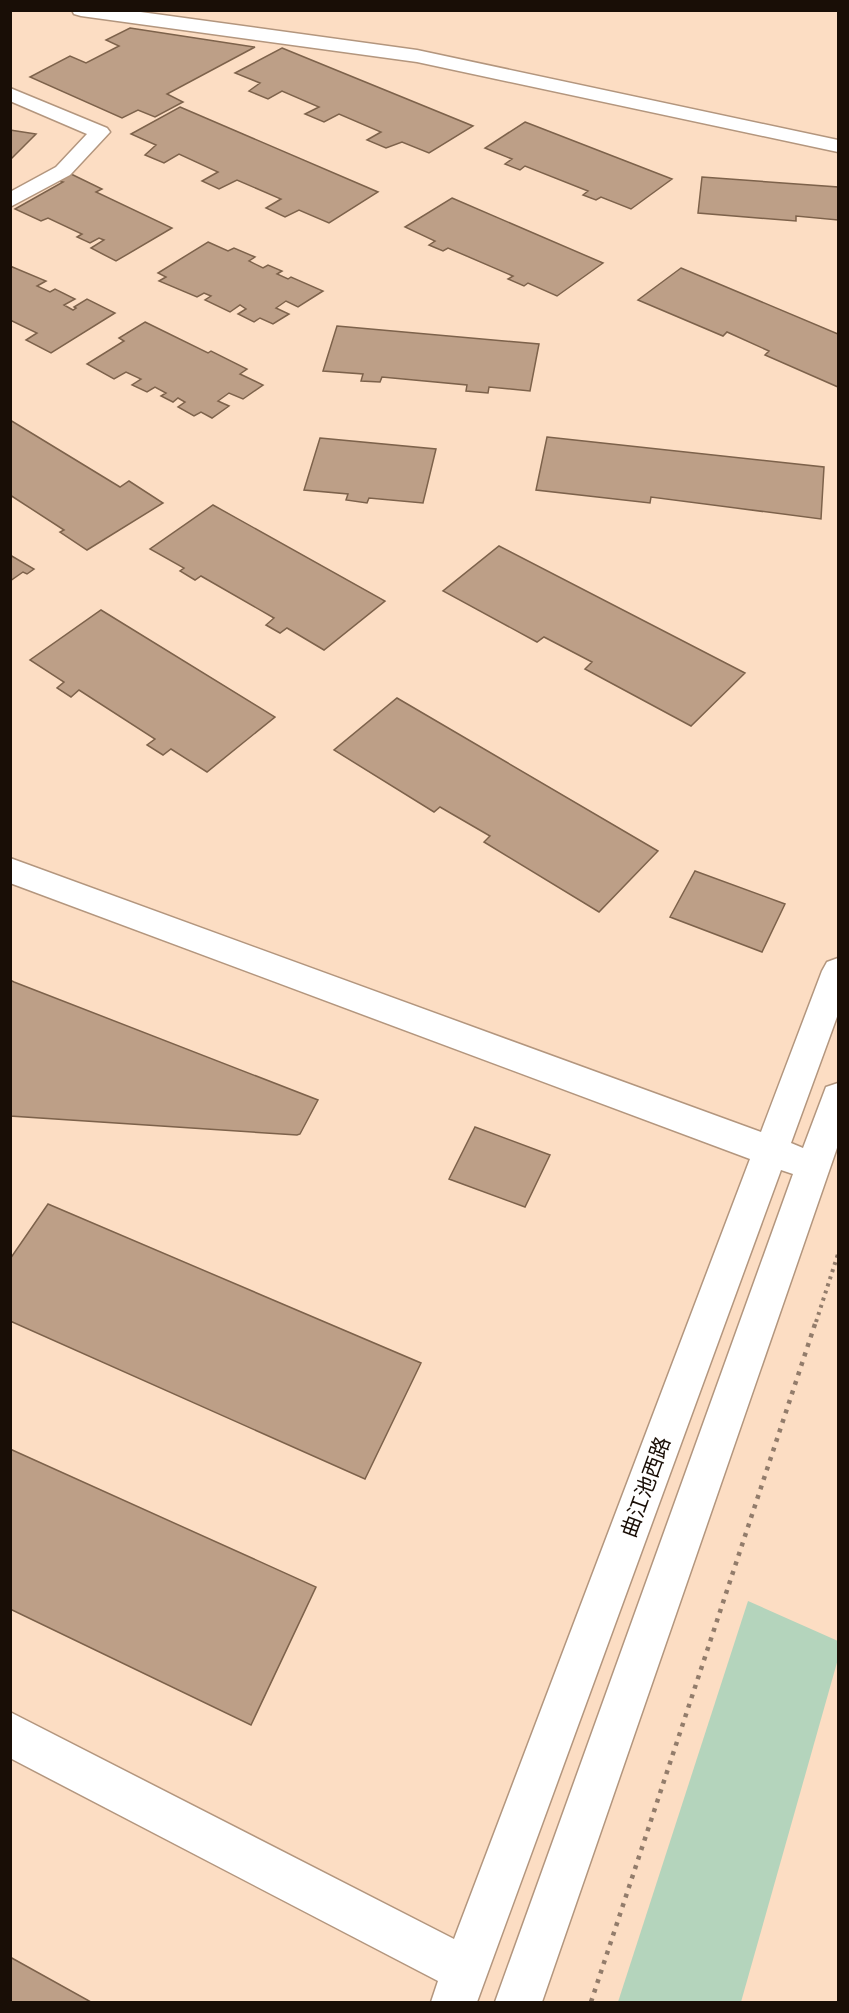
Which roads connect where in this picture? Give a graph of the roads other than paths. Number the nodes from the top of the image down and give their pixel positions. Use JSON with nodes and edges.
{"nodes":[{"id":1,"x":81,"y":10,"type":"edge"},
{"id":2,"x":10,"y":94,"type":"edge"},
{"id":3,"x":838,"y":146,"type":"edge"},
{"id":4,"x":10,"y":201,"type":"edge"},
{"id":5,"x":10,"y":870,"type":"edge"},
{"id":6,"x":838,"y":970,"type":"edge"},
{"id":7,"x":829,"y":1133,"type":"edge"},
{"id":8,"x":771,"y":1151,"type":"junction"},
{"id":9,"x":10,"y":1734,"type":"edge"},
{"id":10,"x":460,"y":1986,"type":"edge"},
{"id":11,"x":519,"y":2002,"type":"edge"}],
"edges":[{"from":1,"to":3,"type":"street"},
{"from":2,"to":4,"type":"street"},
{"from":5,"to":8,"type":"street"},
{"from":6,"to":8,"type":"street","name":"曲江池西路"},
{"from":7,"to":8,"type":"street"},
{"from":7,"to":11,"type":"street"},
{"from":8,"to":10,"type":"street","name":"曲江池西路"},
{"from":9,"to":10,"type":"street"}]}
